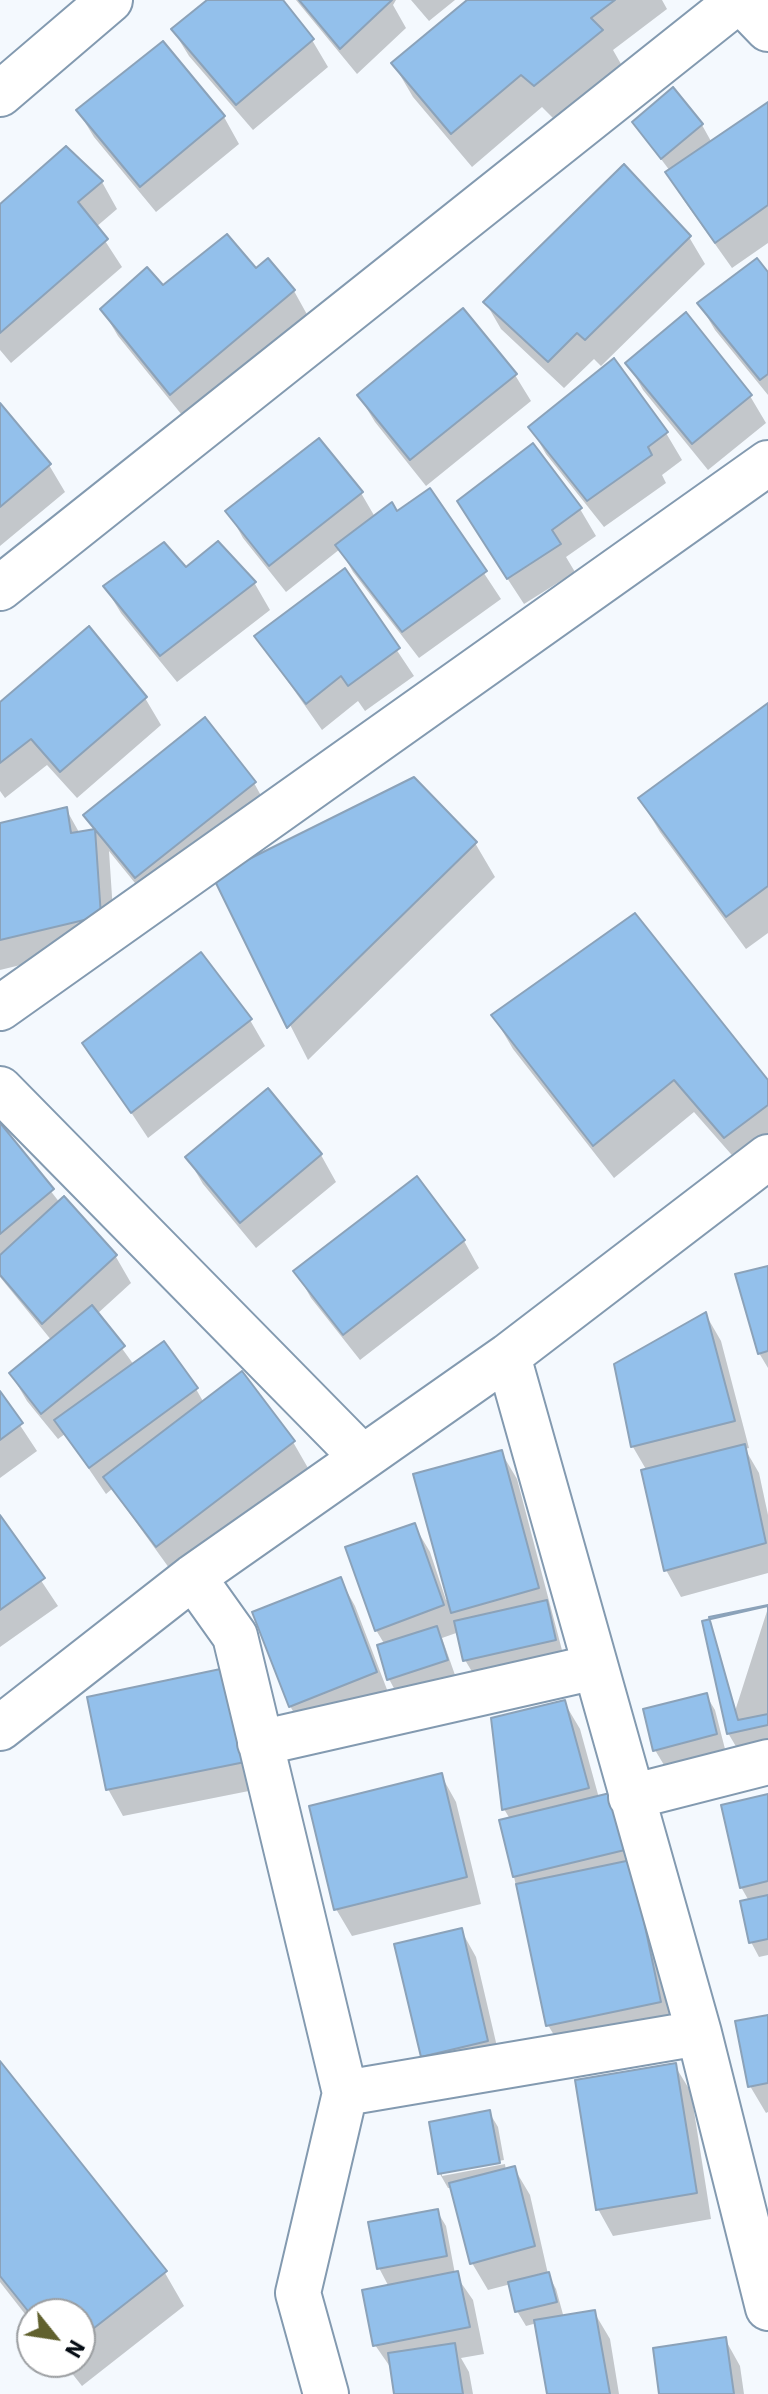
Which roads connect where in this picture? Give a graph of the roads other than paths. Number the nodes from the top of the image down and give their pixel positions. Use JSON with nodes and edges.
{"nodes":[{"id":1,"x":110,"y":0,"type":"edge"},
{"id":2,"x":739,"y":0,"type":"edge"},
{"id":3,"x":768,"y":29,"type":"edge"},
{"id":4,"x":0,"y":94,"type":"edge"},
{"id":5,"x":768,"y":463,"type":"edge"},
{"id":6,"x":0,"y":588,"type":"edge"},
{"id":7,"x":0,"y":1008,"type":"edge"},
{"id":8,"x":0,"y":1089,"type":"edge"},
{"id":9,"x":768,"y":1157,"type":"edge"},
{"id":10,"x":508,"y":1356,"type":"junction"},
{"id":11,"x":362,"y":1457,"type":"junction"},
{"id":12,"x":193,"y":1577,"type":"junction"},
{"id":13,"x":595,"y":1667,"type":"junction"},
{"id":14,"x":0,"y":1728,"type":"edge"},
{"id":15,"x":260,"y":1743,"type":"junction"},
{"id":16,"x":768,"y":1762,"type":"edge"},
{"id":17,"x":631,"y":1797,"type":"junction"},
{"id":18,"x":699,"y":2033,"type":"junction"},
{"id":19,"x":345,"y":2093,"type":"junction"},
{"id":20,"x":752,"y":2185,"type":"edge"},
{"id":21,"x":768,"y":2308,"type":"edge"},
{"id":22,"x":326,"y":2394,"type":"edge"}],
"edges":[{"from":1,"to":4,"type":"street"},
{"from":2,"to":3,"type":"street"},
{"from":2,"to":6,"type":"street"},
{"from":5,"to":7,"type":"street"},
{"from":8,"to":11,"type":"street"},
{"from":9,"to":10,"type":"street"},
{"from":10,"to":11,"type":"street"},
{"from":10,"to":13,"type":"street"},
{"from":11,"to":12,"type":"street"},
{"from":12,"to":14,"type":"street"},
{"from":12,"to":15,"type":"street"},
{"from":13,"to":15,"type":"street"},
{"from":13,"to":17,"type":"street"},
{"from":15,"to":19,"type":"street"},
{"from":16,"to":17,"type":"street"},
{"from":17,"to":18,"type":"street"},
{"from":18,"to":19,"type":"street"},
{"from":18,"to":20,"type":"street"},
{"from":19,"to":22,"type":"street"},
{"from":20,"to":21,"type":"street"}]}
